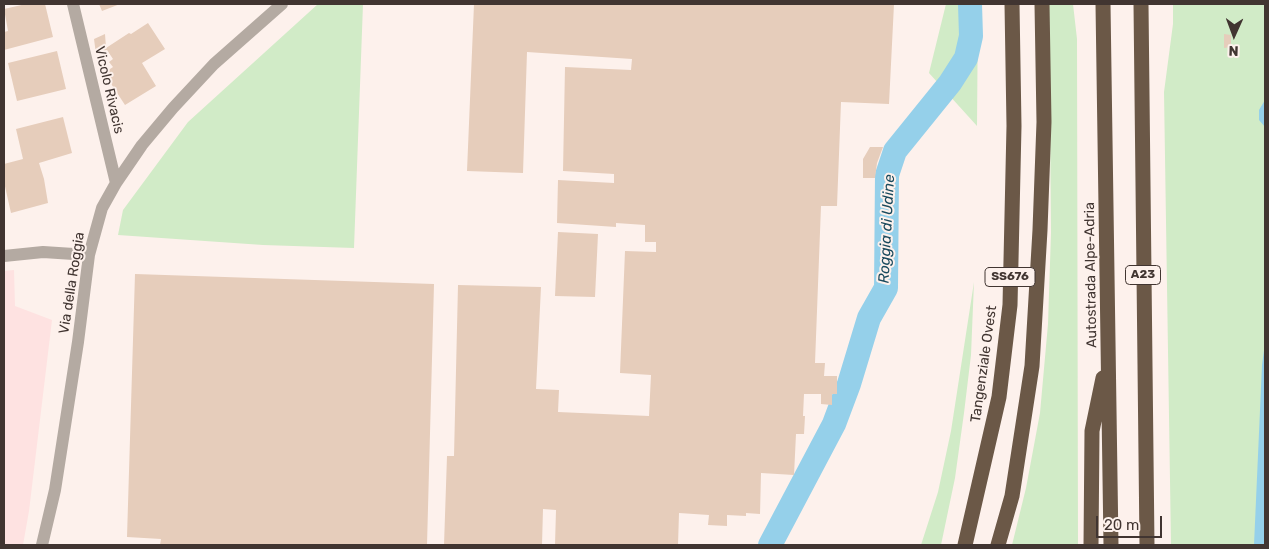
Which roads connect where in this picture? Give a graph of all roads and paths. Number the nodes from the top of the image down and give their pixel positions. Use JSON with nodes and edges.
{"nodes":[{"id":1,"x":73,"y":4,"type":"edge"},
{"id":2,"x":1012,"y":4,"type":"edge"},
{"id":3,"x":1042,"y":4,"type":"edge"},
{"id":4,"x":1103,"y":4,"type":"edge"},
{"id":5,"x":1141,"y":4,"type":"edge"},
{"id":6,"x":278,"y":5,"type":"edge"},
{"id":7,"x":116,"y":183,"type":"junction"},
{"id":8,"x":4,"y":256,"type":"edge"},
{"id":9,"x":89,"y":256,"type":"junction"},
{"id":10,"x":1109,"y":349,"type":"junction"},
{"id":11,"x":42,"y":545,"type":"edge"},
{"id":12,"x":966,"y":545,"type":"edge"},
{"id":13,"x":998,"y":545,"type":"edge"},
{"id":14,"x":1091,"y":545,"type":"edge"},
{"id":15,"x":1111,"y":545,"type":"edge"},
{"id":16,"x":1147,"y":545,"type":"edge"}],
"edges":[{"from":1,"to":7,"type":"street","name":"Vicolo Rivacis"},
{"from":2,"to":12,"type":"highway","name":"Tangenziale Ovest","number":"SS676"},
{"from":3,"to":13,"type":"highway","number":"SS676"},
{"from":4,"to":10,"type":"highway","name":"Autostrada Alpe-Adria","number":"A23"},
{"from":5,"to":16,"type":"highway","number":"A23"},
{"from":6,"to":7,"type":"street","name":"Via della Roggia"},
{"from":7,"to":9,"type":"street","name":"Via della Roggia"},
{"from":8,"to":9,"type":"street"},
{"from":9,"to":11,"type":"street","name":"Via della Roggia"},
{"from":10,"to":14,"type":"highway"},
{"from":10,"to":15,"type":"highway","name":"Autostrada Alpe-Adria","number":"A23"}]}
